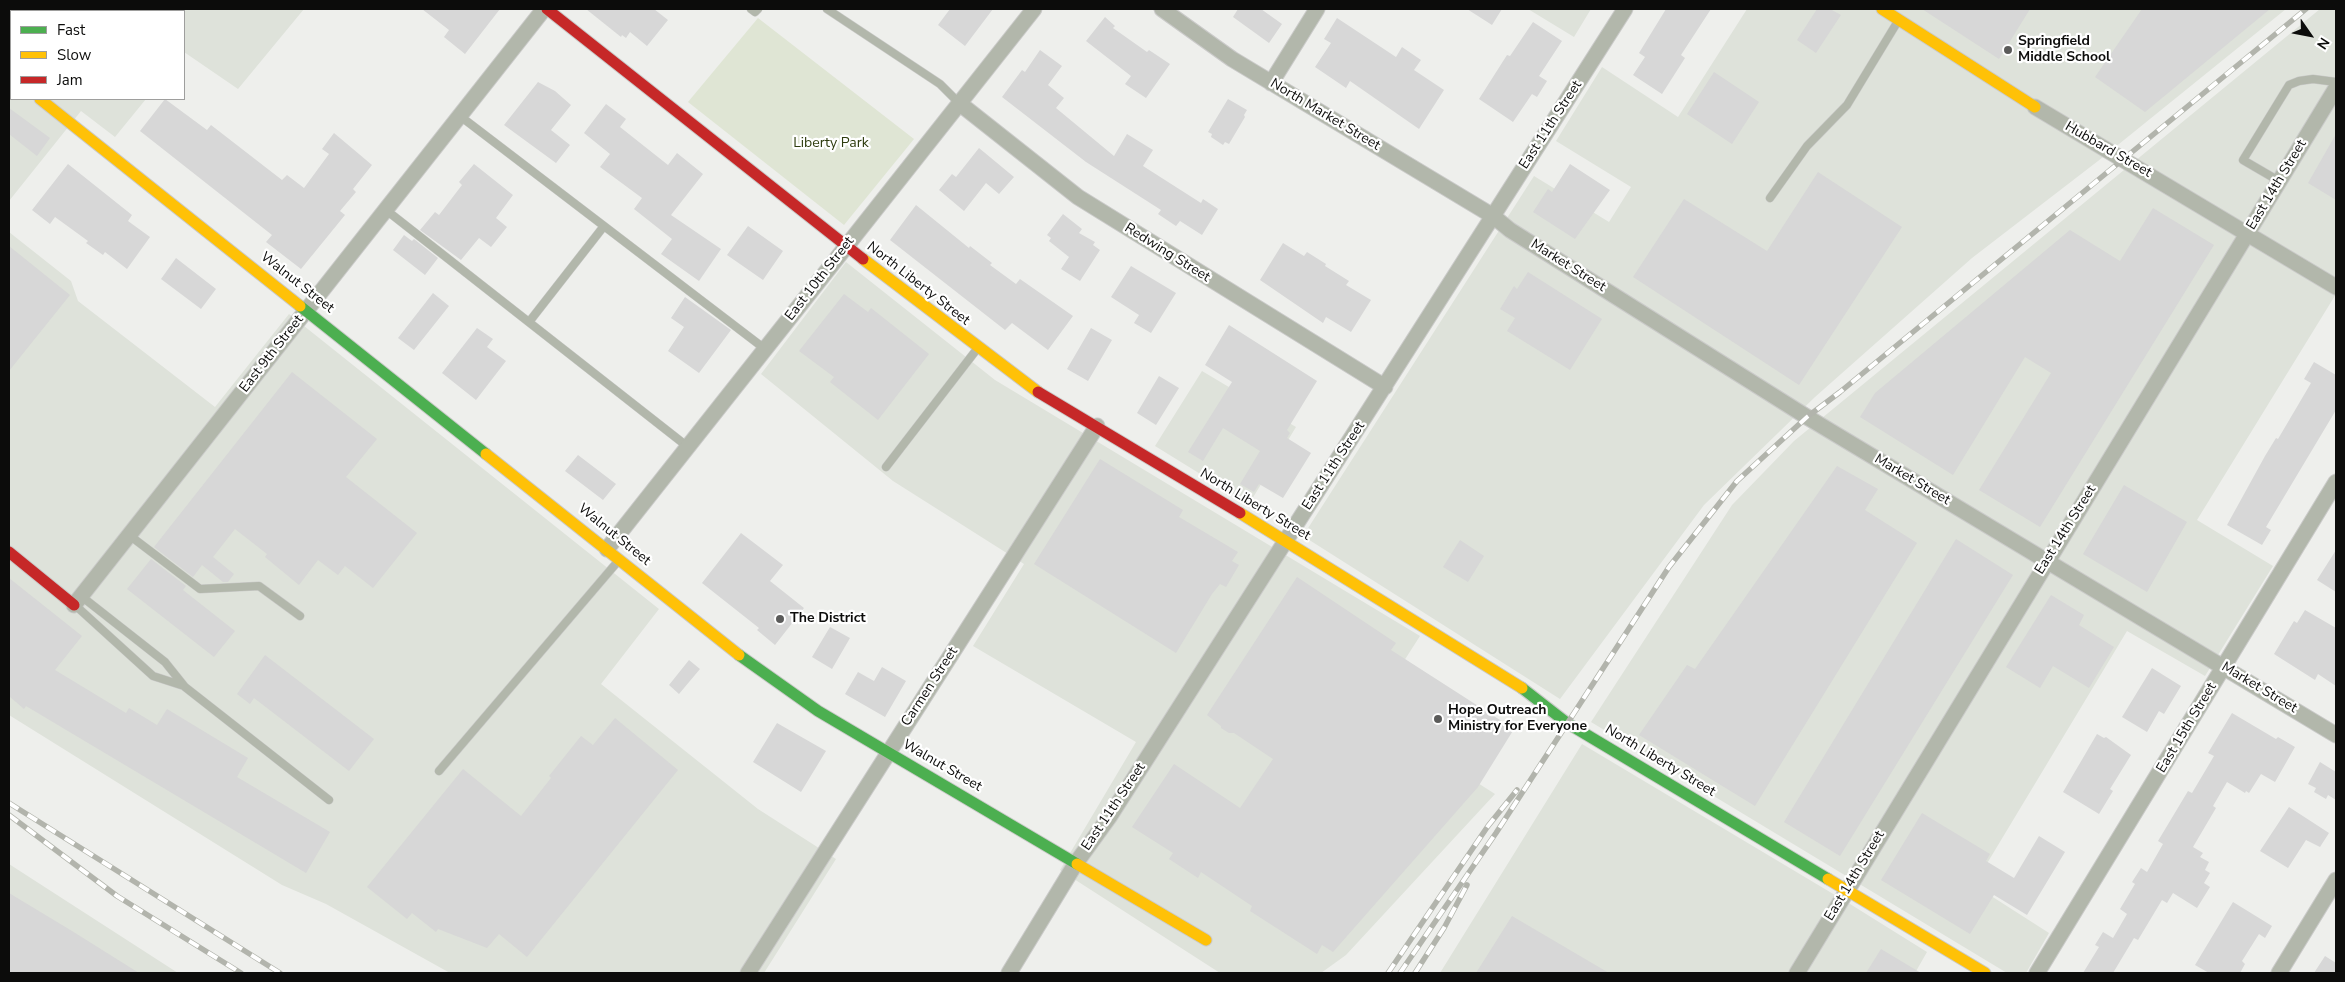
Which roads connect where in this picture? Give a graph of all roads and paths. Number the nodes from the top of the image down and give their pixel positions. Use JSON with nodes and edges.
{"nodes":[{"id":1,"x":545,"y":9,"type":"edge"},
{"id":2,"x":751,"y":9,"type":"edge"},
{"id":3,"x":758,"y":9,"type":"edge"},
{"id":4,"x":827,"y":9,"type":"edge"},
{"id":5,"x":1034,"y":9,"type":"edge"},
{"id":6,"x":1162,"y":9,"type":"edge"},
{"id":7,"x":1317,"y":9,"type":"edge"},
{"id":8,"x":1625,"y":9,"type":"edge"},
{"id":9,"x":1882,"y":9,"type":"edge"},
{"id":10,"x":1899,"y":19,"type":"junction"},
{"id":11,"x":2336,"y":82,"type":"edge"},
{"id":12,"x":1271,"y":83,"type":"junction"},
{"id":13,"x":2336,"y":88,"type":"edge"},
{"id":14,"x":41,"y":100,"type":"edge"},
{"id":15,"x":959,"y":103,"type":"junction"},
{"id":16,"x":2035,"y":107,"type":"joint"},
{"id":17,"x":460,"y":116,"type":"junction"},
{"id":18,"x":2280,"y":180,"type":"junction"},
{"id":19,"x":1770,"y":198,"type":"dead end"},
{"id":20,"x":386,"y":210,"type":"junction"},
{"id":21,"x":1493,"y":216,"type":"junction"},
{"id":22,"x":604,"y":226,"type":"junction"},
{"id":23,"x":2248,"y":232,"type":"junction"},
{"id":24,"x":846,"y":246,"type":"junction"},
{"id":25,"x":2336,"y":287,"type":"edge"},
{"id":26,"x":307,"y":310,"type":"junction"},
{"id":27,"x":529,"y":322,"type":"junction"},
{"id":28,"x":977,"y":348,"type":"junction"},
{"id":29,"x":765,"y":349,"type":"junction"},
{"id":30,"x":1385,"y":387,"type":"junction"},
{"id":31,"x":1097,"y":426,"type":"junction"},
{"id":32,"x":688,"y":447,"type":"junction"},
{"id":33,"x":886,"y":467,"type":"dead end"},
{"id":34,"x":2336,"y":482,"type":"edge"},
{"id":35,"x":129,"y":535,"type":"junction"},
{"id":36,"x":1285,"y":540,"type":"junction"},
{"id":37,"x":607,"y":549,"type":"junction"},
{"id":38,"x":9,"y":552,"type":"edge"},
{"id":39,"x":620,"y":559,"type":"junction"},
{"id":40,"x":2048,"y":561,"type":"junction"},
{"id":41,"x":78,"y":600,"type":"junction"},
{"id":42,"x":300,"y":616,"type":"dead end"},
{"id":43,"x":2224,"y":667,"type":"junction"},
{"id":44,"x":185,"y":687,"type":"junction"},
{"id":45,"x":2336,"y":735,"type":"edge"},
{"id":46,"x":888,"y":752,"type":"junction"},
{"id":47,"x":439,"y":771,"type":"dead end"},
{"id":48,"x":329,"y":800,"type":"dead end"},
{"id":49,"x":1076,"y":862,"type":"junction"},
{"id":50,"x":2336,"y":880,"type":"edge"},
{"id":51,"x":1847,"y":890,"type":"junction"},
{"id":52,"x":1206,"y":940,"type":"dead end"},
{"id":53,"x":748,"y":973,"type":"edge"},
{"id":54,"x":1008,"y":973,"type":"edge"},
{"id":55,"x":1796,"y":973,"type":"edge"},
{"id":56,"x":1985,"y":973,"type":"edge"},
{"id":57,"x":2037,"y":973,"type":"edge"},
{"id":58,"x":2279,"y":973,"type":"edge"}],
"edges":[{"from":1,"to":17,"type":"street","name":"East 9th Street"},
{"from":1,"to":24,"type":"street","name":"North Liberty Street"},
{"from":2,"to":3,"type":"lane"},
{"from":4,"to":15,"type":"lane"},
{"from":5,"to":15,"type":"street","name":"East 10th Street"},
{"from":6,"to":12,"type":"street","name":"North Market Street"},
{"from":7,"to":12,"type":"street"},
{"from":8,"to":21,"type":"street","name":"East 11th Street"},
{"from":9,"to":10,"type":"street","name":"Hubbard Street"},
{"from":10,"to":16,"type":"street","name":"Hubbard Street"},
{"from":10,"to":19,"type":"lane"},
{"from":11,"to":18,"type":"lane"},
{"from":12,"to":21,"type":"street","name":"North Market Street"},
{"from":13,"to":18,"type":"street","name":"East 14th Street"},
{"from":14,"to":26,"type":"street","name":"Walnut Street"},
{"from":15,"to":24,"type":"street","name":"East 10th Street"},
{"from":15,"to":30,"type":"street","name":"Redwing Street"},
{"from":16,"to":23,"type":"street","name":"Hubbard Street"},
{"from":17,"to":20,"type":"street","name":"East 9th Street"},
{"from":17,"to":22,"type":"lane"},
{"from":18,"to":23,"type":"street","name":"East 14th Street"},
{"from":20,"to":26,"type":"street","name":"East 9th Street"},
{"from":20,"to":27,"type":"lane"},
{"from":21,"to":30,"type":"street","name":"East 11th Street"},
{"from":21,"to":40,"type":"street","name":"Market Street"},
{"from":22,"to":27,"type":"lane"},
{"from":22,"to":29,"type":"lane"},
{"from":23,"to":25,"type":"street","name":"Hubbard Street"},
{"from":23,"to":40,"type":"street","name":"East 14th Street"},
{"from":24,"to":28,"type":"street","name":"North Liberty Street"},
{"from":24,"to":29,"type":"street","name":"East 10th Street"},
{"from":26,"to":35,"type":"street","name":"East 9th Street"},
{"from":26,"to":37,"type":"street","name":"Walnut Street"},
{"from":27,"to":32,"type":"lane"},
{"from":28,"to":31,"type":"street","name":"North Liberty Street"},
{"from":28,"to":33,"type":"lane"},
{"from":29,"to":32,"type":"street","name":"East 10th Street"},
{"from":30,"to":36,"type":"street","name":"East 11th Street"},
{"from":31,"to":36,"type":"street","name":"North Liberty Street"},
{"from":31,"to":46,"type":"street","name":"Carmen Street"},
{"from":32,"to":37,"type":"street","name":"East 10th Street"},
{"from":34,"to":43,"type":"street","name":"East 15th Street"},
{"from":35,"to":41,"type":"street","name":"East 9th Street"},
{"from":35,"to":42,"type":"lane"},
{"from":36,"to":49,"type":"street","name":"East 11th Street"},
{"from":36,"to":51,"type":"street","name":"North Liberty Street"},
{"from":37,"to":39,"type":"street","name":"Walnut Street"},
{"from":38,"to":41,"type":"street"},
{"from":39,"to":46,"type":"street","name":"Walnut Street"},
{"from":39,"to":47,"type":"lane"},
{"from":40,"to":43,"type":"street","name":"Market Street"},
{"from":40,"to":51,"type":"street","name":"East 14th Street"},
{"from":41,"to":44,"type":"lane"},
{"from":41,"to":44,"type":"lane"},
{"from":43,"to":45,"type":"street","name":"Market Street"},
{"from":43,"to":57,"type":"street","name":"East 15th Street"},
{"from":44,"to":48,"type":"lane"},
{"from":46,"to":49,"type":"street","name":"Walnut Street"},
{"from":46,"to":53,"type":"street","name":"Carmen Street"},
{"from":49,"to":52,"type":"street","name":"Walnut Street"},
{"from":49,"to":54,"type":"street","name":"East 11th Street"},
{"from":50,"to":58,"type":"street"},
{"from":51,"to":55,"type":"street","name":"East 14th Street"},
{"from":51,"to":56,"type":"street","name":"North Liberty Street"}]}
